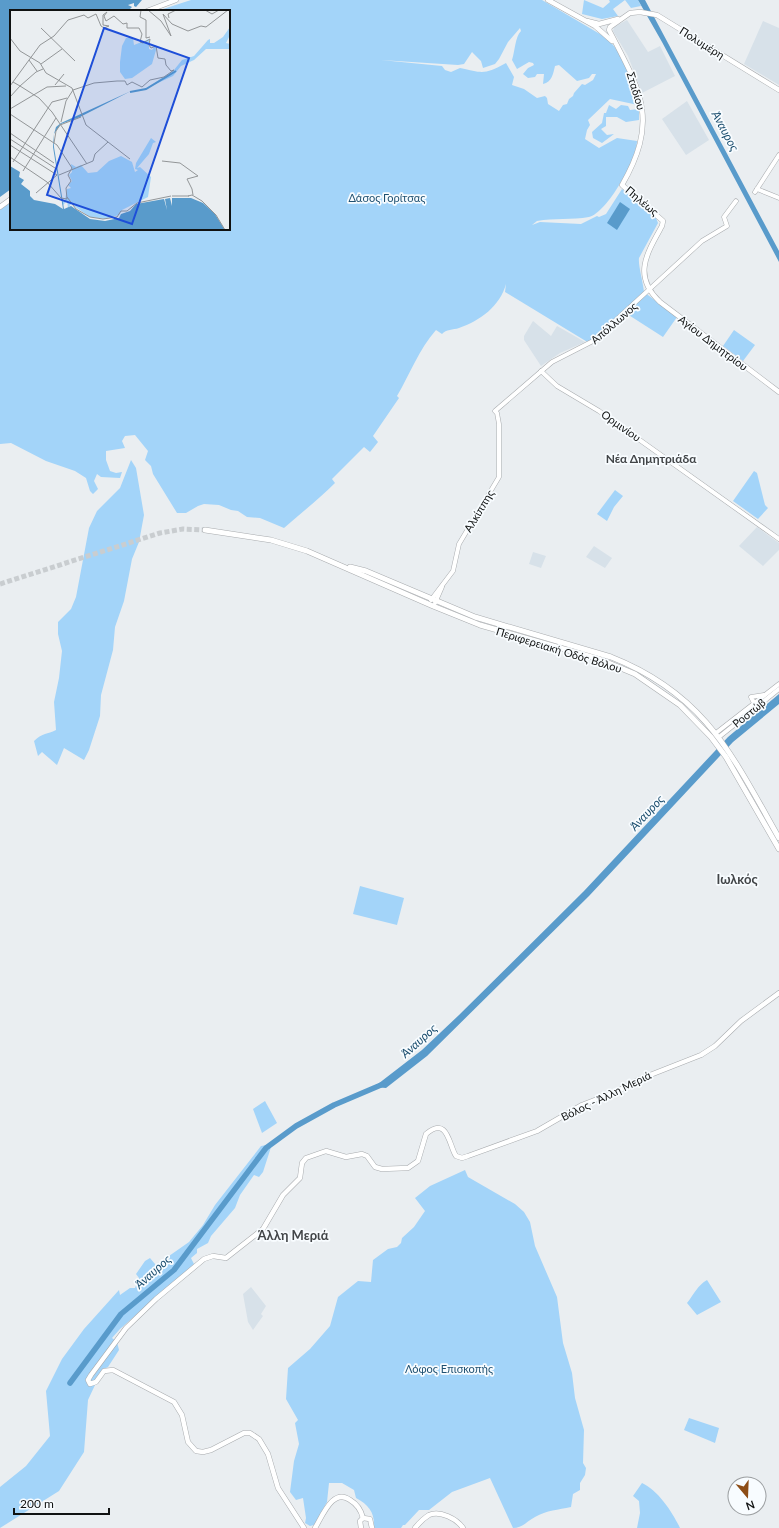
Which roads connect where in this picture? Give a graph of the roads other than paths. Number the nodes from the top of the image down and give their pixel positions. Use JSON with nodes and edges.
{"nodes":[{"id":1,"x":176,"y":0,"type":"edge"},
{"id":2,"x":548,"y":0,"type":"edge"},
{"id":3,"x":150,"y":10,"type":"edge"},
{"id":4,"x":585,"y":21,"type":"junction"},
{"id":5,"x":599,"y":24,"type":"junction"},
{"id":6,"x":607,"y":28,"type":"junction"},
{"id":7,"x":598,"y":29,"type":"junction"},
{"id":8,"x":779,"y":90,"type":"edge"},
{"id":9,"x":779,"y":155,"type":"edge"},
{"id":10,"x":622,"y":185,"type":"joint"},
{"id":11,"x":779,"y":198,"type":"edge"},
{"id":12,"x":10,"y":200,"type":"edge"},
{"id":13,"x":736,"y":201,"type":"dead end"},
{"id":14,"x":0,"y":206,"type":"edge"},
{"id":15,"x":651,"y":290,"type":"junction"},
{"id":16,"x":541,"y":371,"type":"junction"},
{"id":17,"x":779,"y":392,"type":"edge"},
{"id":18,"x":495,"y":411,"type":"joint"},
{"id":19,"x":205,"y":530,"type":"tunnel mouth"},
{"id":20,"x":779,"y":539,"type":"edge"},
{"id":21,"x":338,"y":563,"type":"junction"},
{"id":22,"x":434,"y":600,"type":"junction"},
{"id":23,"x":431,"y":606,"type":"junction"},
{"id":24,"x":779,"y":684,"type":"edge"},
{"id":25,"x":779,"y":689,"type":"edge"},
{"id":26,"x":719,"y":737,"type":"junction"},
{"id":27,"x":779,"y":838,"type":"edge"},
{"id":28,"x":779,"y":849,"type":"edge"},
{"id":29,"x":779,"y":993,"type":"edge"},
{"id":30,"x":363,"y":1518,"type":"junction"},
{"id":31,"x":372,"y":1526,"type":"edge"},
{"id":32,"x":361,"y":1527,"type":"edge"},
{"id":33,"x":304,"y":1528,"type":"edge"},
{"id":34,"x":315,"y":1528,"type":"edge"},
{"id":35,"x":415,"y":1528,"type":"edge"},
{"id":36,"x":463,"y":1528,"type":"edge"}],
"edges":[{"from":1,"to":3,"type":"main road"},
{"from":2,"to":4,"type":"main road"},
{"from":4,"to":5,"type":"main road"},
{"from":4,"to":7,"type":"main road"},
{"from":5,"to":6,"type":"main road"},
{"from":5,"to":7,"type":"main road"},
{"from":6,"to":7,"type":"main road"},
{"from":6,"to":8,"type":"main road","name":"Πολυμέρη"},
{"from":6,"to":10,"type":"main road","name":"Σταδίου"},
{"from":9,"to":11,"type":"street"},
{"from":10,"to":15,"type":"main road","name":"Πηλέως"},
{"from":12,"to":14,"type":"main road"},
{"from":13,"to":15,"type":"street","name":"Απόλλωνος"},
{"from":15,"to":16,"type":"street","name":"Απόλλωνος"},
{"from":15,"to":17,"type":"main road","name":"Αγίου Δημητρίου"},
{"from":16,"to":18,"type":"street","name":"Απόλλωνος"},
{"from":16,"to":20,"type":"street","name":"Ορμινίου"},
{"from":18,"to":22,"type":"street","name":"Αλκίππης"},
{"from":19,"to":21,"type":"main road","name":"Περιφερειακή Οδός Βόλου"},
{"from":21,"to":22,"type":"main road","name":"Περιφερειακή Οδός Βόλου"},
{"from":21,"to":23,"type":"main road","name":"Περιφερειακή Οδός Βόλου"},
{"from":22,"to":23,"type":"street","name":"Αλκίππης"},
{"from":22,"to":26,"type":"main road","name":"Περιφερειακή Οδός Βόλου"},
{"from":23,"to":28,"type":"main road","name":"Περιφερειακή Οδός Βόλου"},
{"from":24,"to":26,"type":"street"},
{"from":25,"to":26,"type":"street","name":"Ροστώβ"},
{"from":26,"to":27,"type":"main road","name":"Περιφερειακή Οδός Βόλου"},
{"from":29,"to":33,"type":"main road","name":"Βόλος - Άλλη Μεριά"},
{"from":30,"to":31,"type":"main road"},
{"from":30,"to":32,"type":"main road"},
{"from":30,"to":34,"type":"main road"},
{"from":35,"to":36,"type":"main road"}]}
